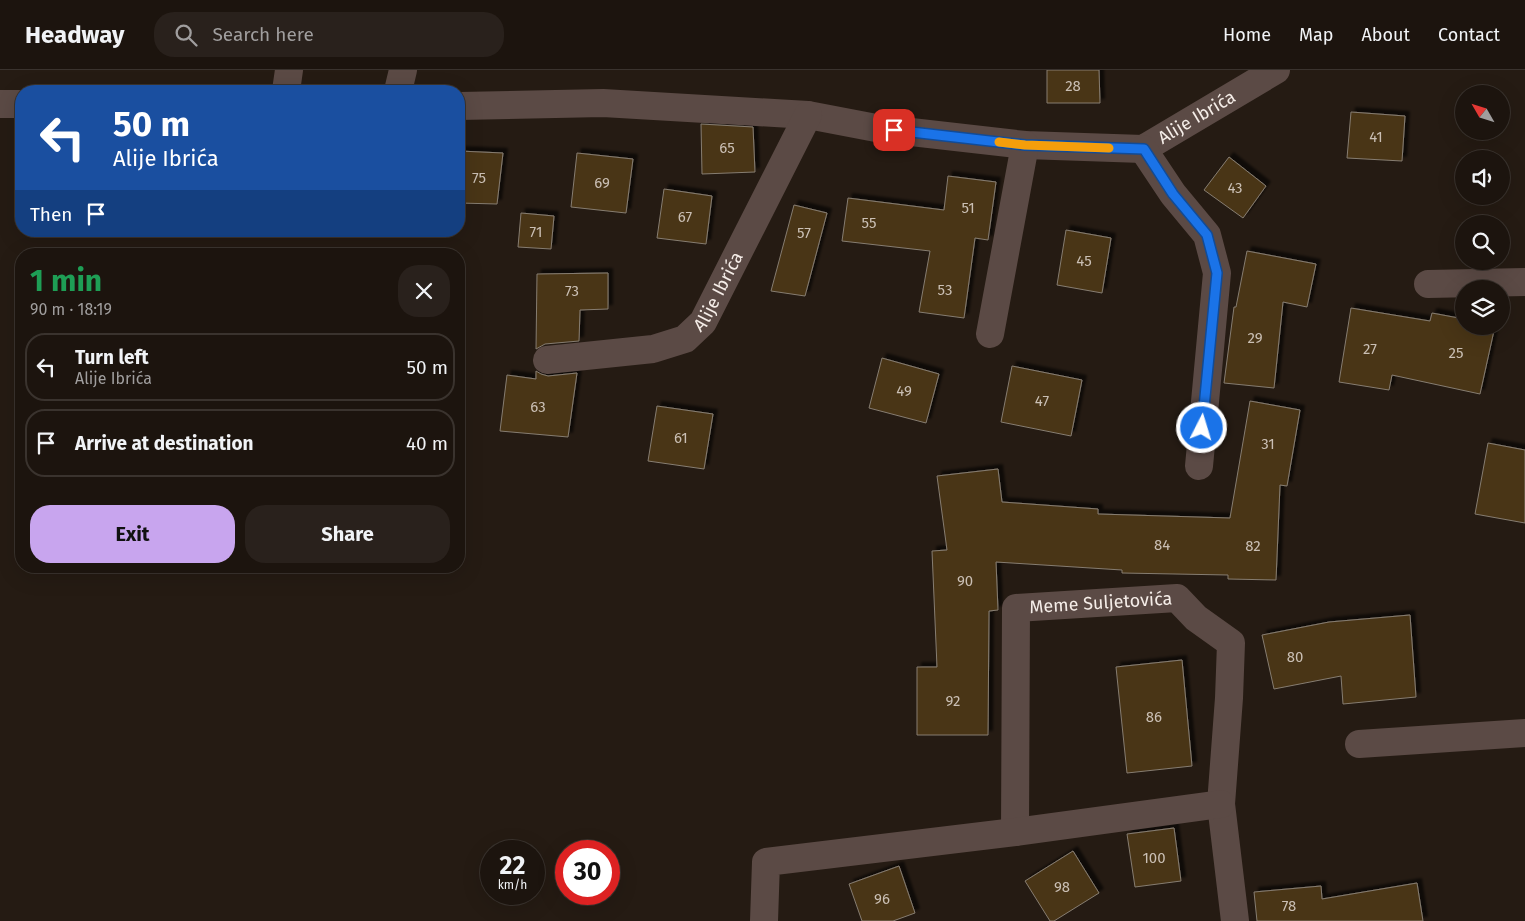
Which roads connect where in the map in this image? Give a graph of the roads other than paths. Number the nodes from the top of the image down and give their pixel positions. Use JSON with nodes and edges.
{"nodes":[{"id":1,"x":289,"y":70,"type":"edge"},
{"id":2,"x":403,"y":70,"type":"edge"},
{"id":3,"x":1276,"y":70,"type":"edge"},
{"id":4,"x":287,"y":85,"type":"edge"},
{"id":5,"x":399,"y":85,"type":"edge"},
{"id":6,"x":0,"y":104,"type":"edge"},
{"id":7,"x":15,"y":104,"type":"edge"},
{"id":8,"x":465,"y":106,"type":"edge"},
{"id":9,"x":808,"y":115,"type":"junction"},
{"id":10,"x":1025,"y":145,"type":"junction"},
{"id":11,"x":1144,"y":149,"type":"junction"},
{"id":12,"x":1525,"y":282,"type":"edge"},
{"id":13,"x":1428,"y":284,"type":"dead end"},
{"id":14,"x":990,"y":334,"type":"dead end"},
{"id":15,"x":547,"y":360,"type":"dead end"},
{"id":16,"x":1199,"y":466,"type":"dead end"},
{"id":17,"x":1525,"y":733,"type":"edge"},
{"id":18,"x":1359,"y":744,"type":"dead end"},
{"id":19,"x":1221,"y":804,"type":"junction"},
{"id":20,"x":1015,"y":832,"type":"junction"},
{"id":21,"x":764,"y":921,"type":"edge"},
{"id":22,"x":1235,"y":921,"type":"edge"}],
"edges":[{"from":1,"to":4,"type":"street"},
{"from":2,"to":5,"type":"street"},
{"from":3,"to":11,"type":"street","name":"Alije Ibrića"},
{"from":6,"to":7,"type":"street"},
{"from":8,"to":9,"type":"street","name":"Alije Ibrića"},
{"from":9,"to":10,"type":"street","name":"Alije Ibrića"},
{"from":9,"to":15,"type":"street","name":"Alije Ibrića"},
{"from":10,"to":11,"type":"street","name":"Alije Ibrića"},
{"from":10,"to":14,"type":"street"},
{"from":11,"to":16,"type":"street","name":"Alije Ibrića"},
{"from":12,"to":13,"type":"street"},
{"from":17,"to":18,"type":"street"},
{"from":19,"to":20,"type":"street"},
{"from":19,"to":20,"type":"street","name":"Meme Suljetovića"},
{"from":19,"to":22,"type":"street","name":"Meme Suljetovića"},
{"from":20,"to":21,"type":"street"}]}
